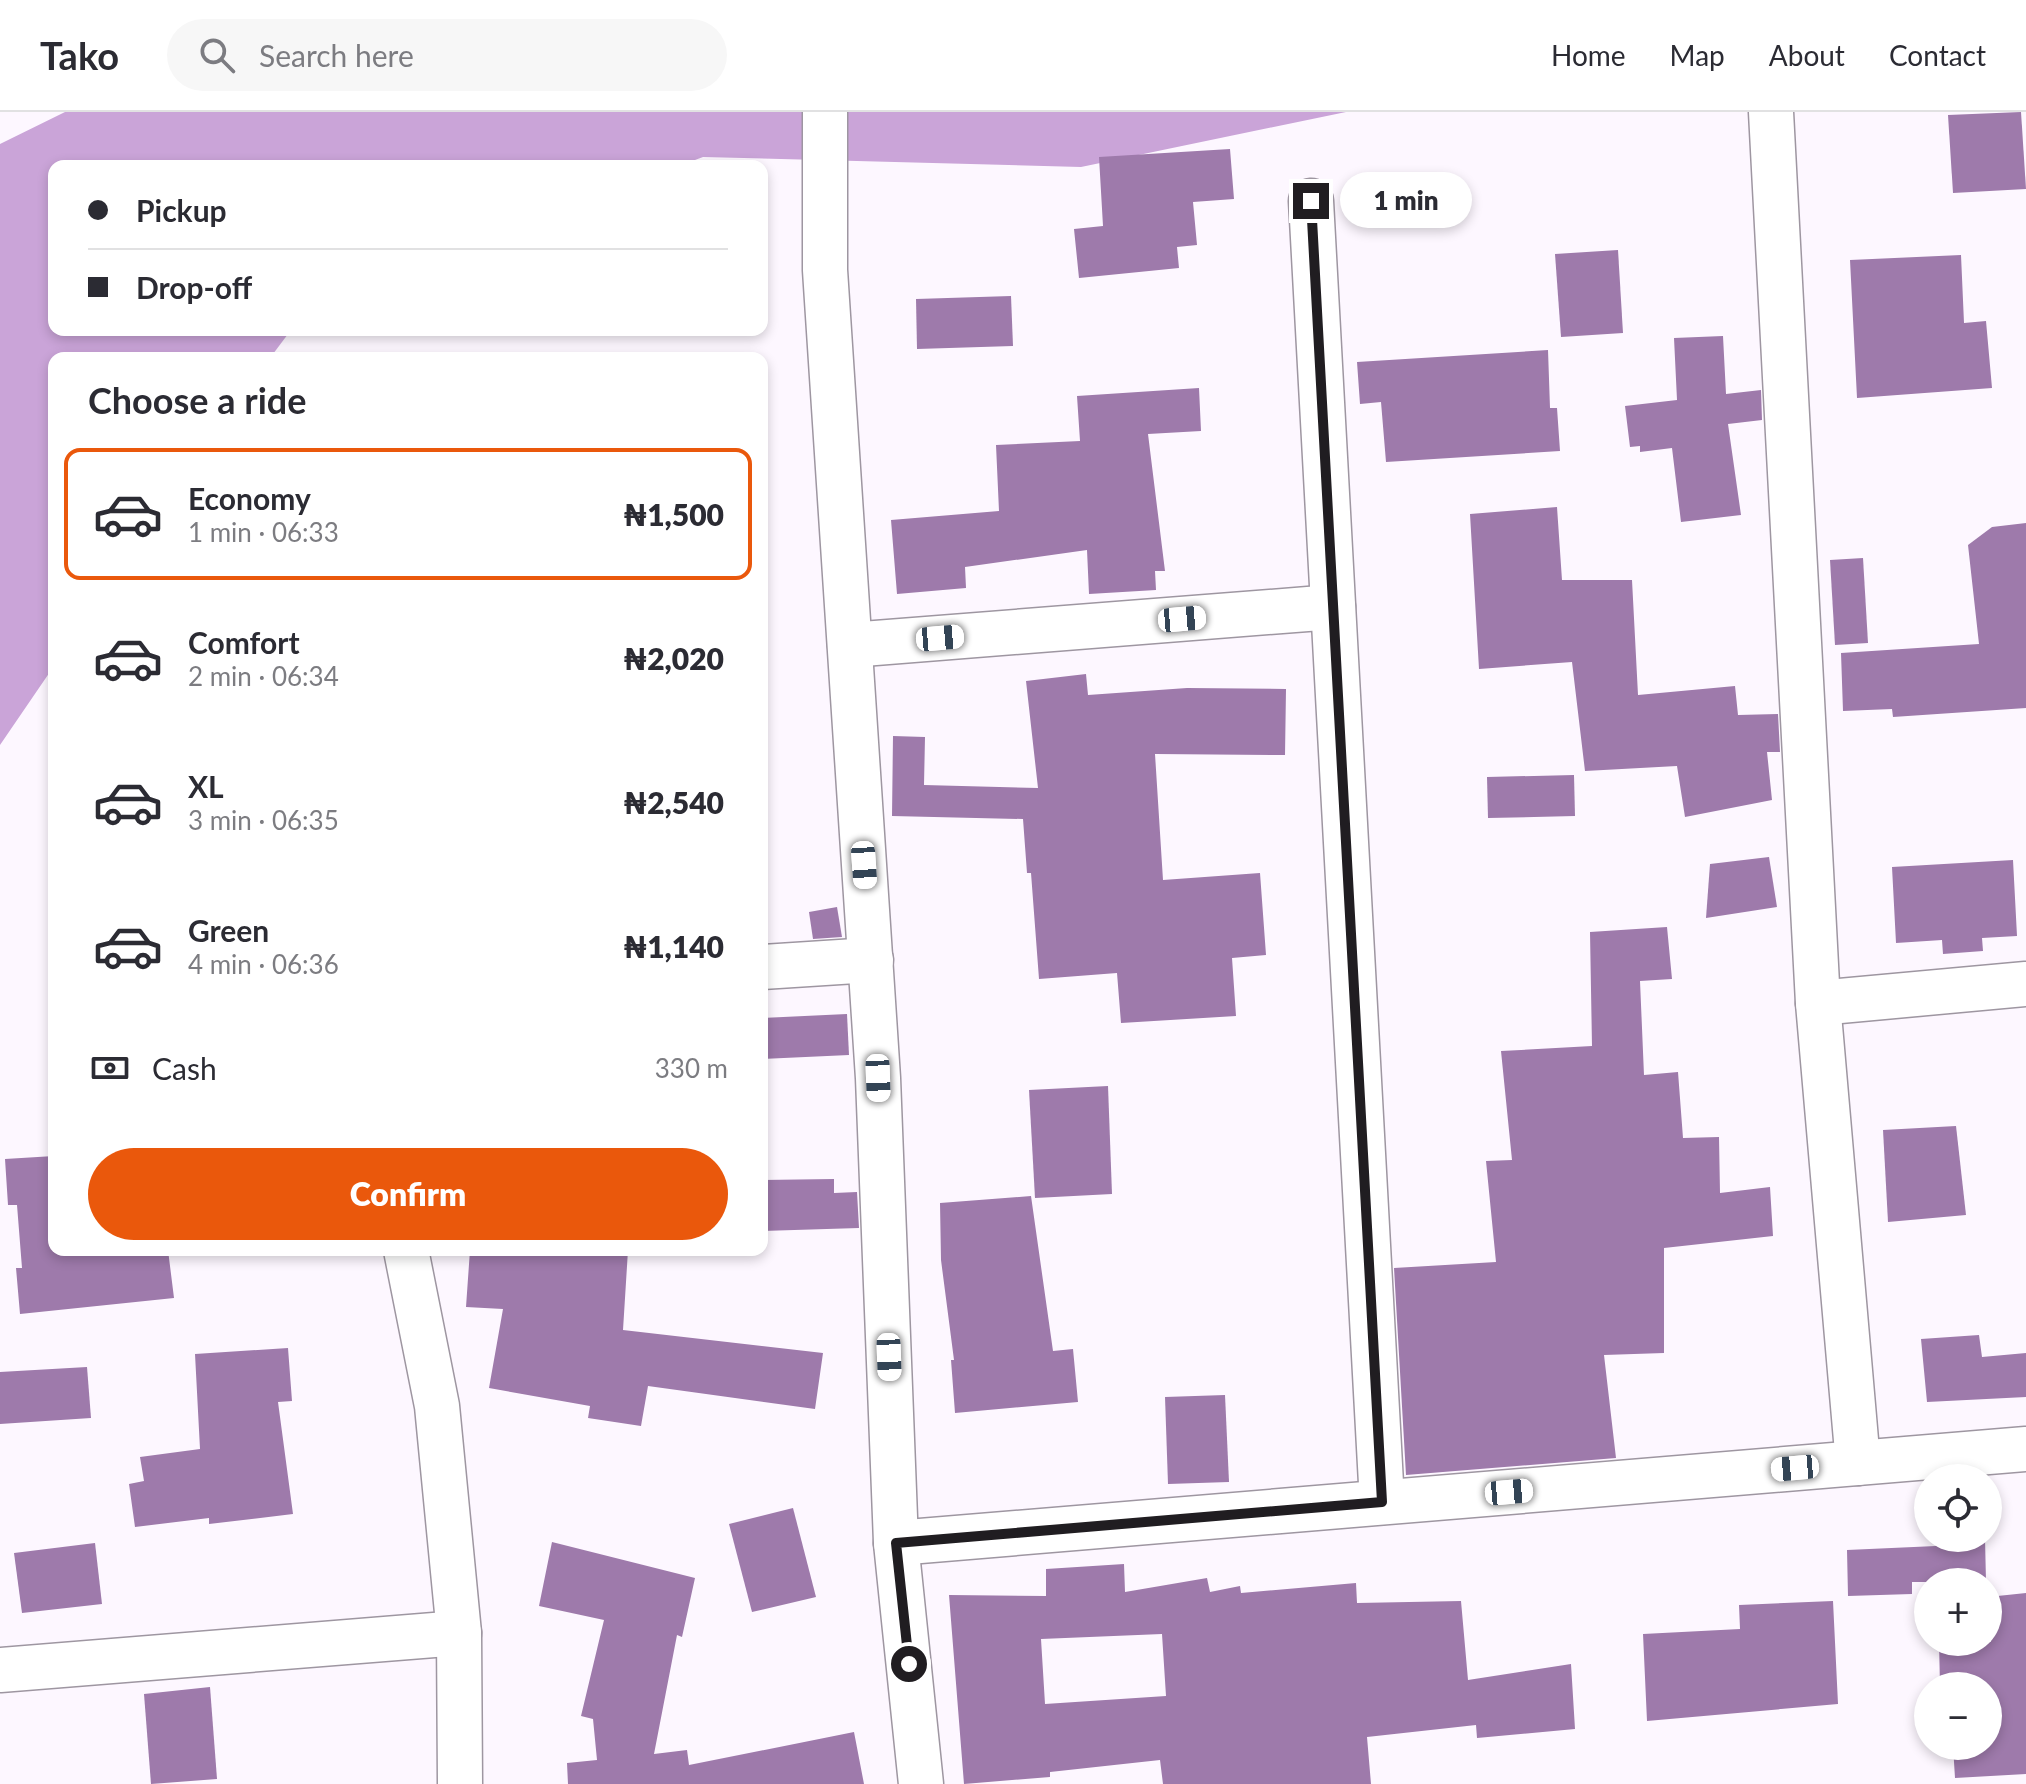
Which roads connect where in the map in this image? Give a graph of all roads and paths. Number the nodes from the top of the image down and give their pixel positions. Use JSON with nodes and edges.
{"nodes":[{"id":1,"x":825,"y":112,"type":"edge"},
{"id":2,"x":1771,"y":112,"type":"edge"},
{"id":3,"x":1311,"y":201,"type":"dead end"},
{"id":4,"x":1333,"y":607,"type":"junction"},
{"id":5,"x":850,"y":645,"type":"junction"},
{"id":6,"x":871,"y":960,"type":"junction"},
{"id":7,"x":768,"y":967,"type":"edge"},
{"id":8,"x":2026,"y":984,"type":"edge"},
{"id":9,"x":1818,"y":1003,"type":"junction"},
{"id":10,"x":407,"y":1256,"type":"edge"},
{"id":11,"x":2026,"y":1449,"type":"edge"},
{"id":12,"x":1858,"y":1463,"type":"junction"},
{"id":13,"x":1382,"y":1502,"type":"junction"},
{"id":14,"x":896,"y":1543,"type":"junction"},
{"id":15,"x":459,"y":1633,"type":"junction"},
{"id":16,"x":0,"y":1670,"type":"edge"},
{"id":17,"x":460,"y":1784,"type":"edge"},
{"id":18,"x":921,"y":1784,"type":"edge"}],
"edges":[{"from":1,"to":5,"type":"street"},
{"from":2,"to":9,"type":"street"},
{"from":3,"to":4,"type":"street"},
{"from":4,"to":5,"type":"street"},
{"from":4,"to":13,"type":"street"},
{"from":5,"to":6,"type":"street"},
{"from":6,"to":7,"type":"street"},
{"from":6,"to":14,"type":"street"},
{"from":8,"to":9,"type":"street"},
{"from":9,"to":12,"type":"street"},
{"from":10,"to":15,"type":"street"},
{"from":11,"to":12,"type":"street"},
{"from":12,"to":13,"type":"street"},
{"from":13,"to":14,"type":"street"},
{"from":14,"to":18,"type":"street"},
{"from":15,"to":16,"type":"street"},
{"from":15,"to":17,"type":"street"}]}
